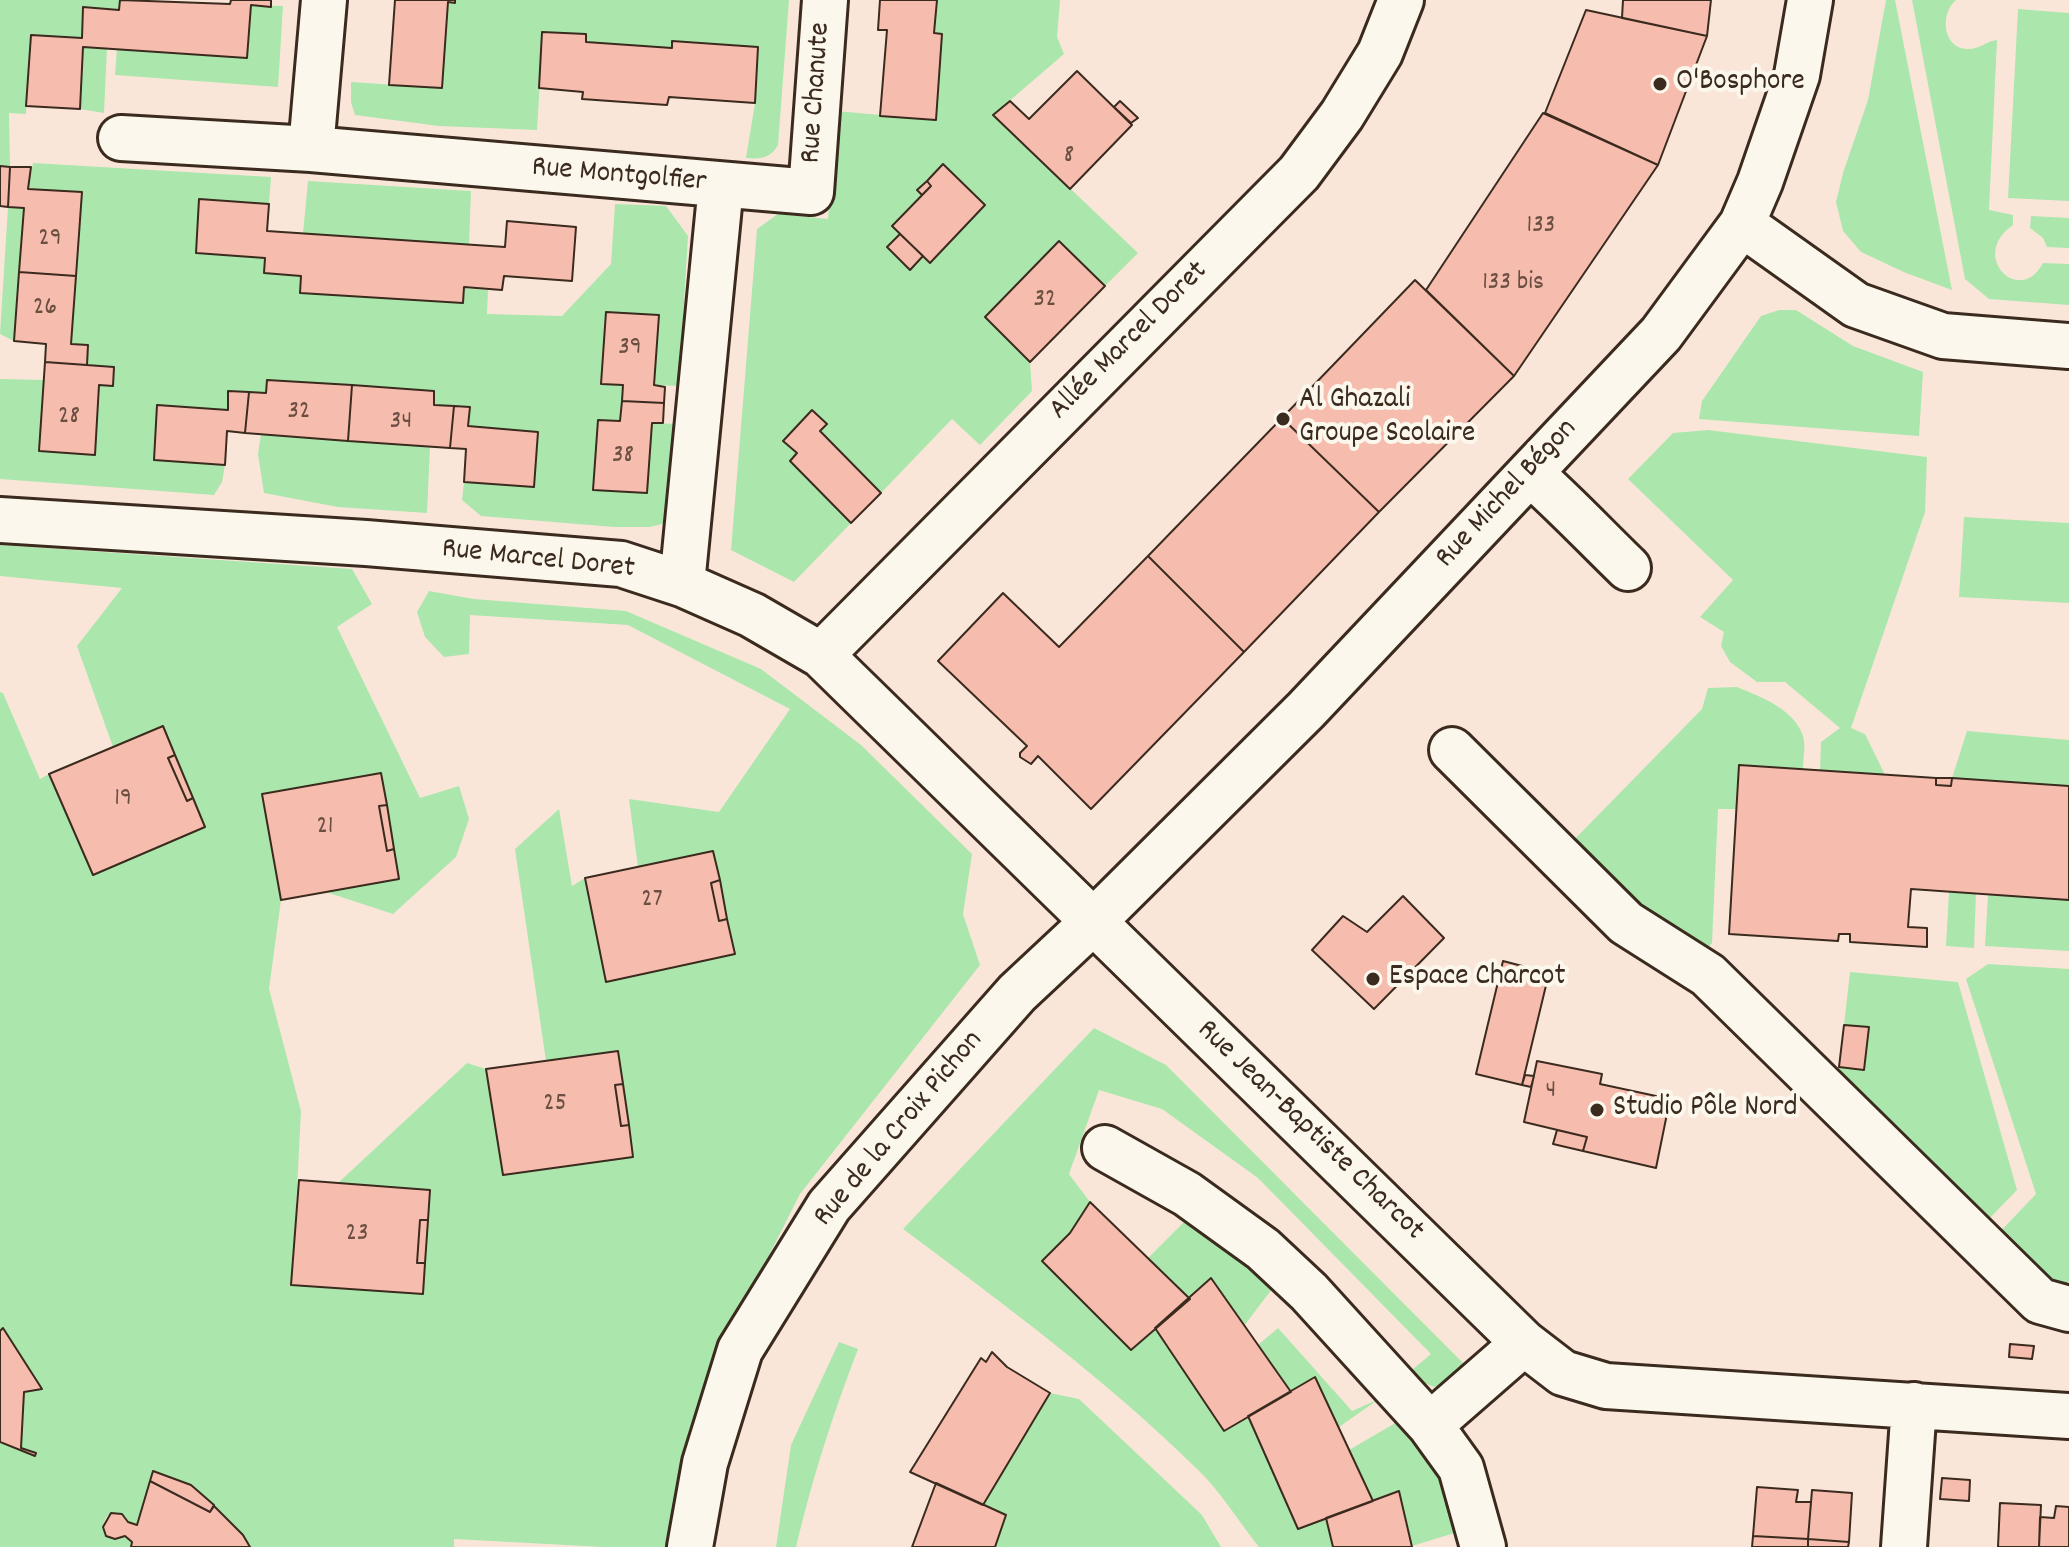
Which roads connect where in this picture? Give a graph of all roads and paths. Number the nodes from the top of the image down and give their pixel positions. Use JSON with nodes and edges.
{"nodes":[{"id":1,"x":324,"y":0,"type":"edge"},
{"id":2,"x":825,"y":0,"type":"edge"},
{"id":3,"x":1401,"y":0,"type":"edge"},
{"id":4,"x":1810,"y":0,"type":"edge"},
{"id":5,"x":121,"y":138,"type":"dead end"},
{"id":6,"x":311,"y":149,"type":"junction"},
{"id":7,"x":721,"y":185,"type":"junction"},
{"id":8,"x":1742,"y":224,"type":"junction"},
{"id":9,"x":2069,"y":346,"type":"edge"},
{"id":10,"x":1530,"y":473,"type":"junction"},
{"id":11,"x":0,"y":520,"type":"edge"},
{"id":12,"x":1628,"y":568,"type":"dead end"},
{"id":13,"x":682,"y":584,"type":"junction"},
{"id":14,"x":821,"y":655,"type":"junction"},
{"id":15,"x":1452,"y":750,"type":"dead end"},
{"id":16,"x":1094,"y":921,"type":"junction"},
{"id":17,"x":1105,"y":1148,"type":"dead end"},
{"id":18,"x":2069,"y":1309,"type":"edge"},
{"id":19,"x":1524,"y":1343,"type":"junction"},
{"id":20,"x":1914,"y":1405,"type":"junction"},
{"id":21,"x":2069,"y":1416,"type":"edge"},
{"id":22,"x":1430,"y":1425,"type":"junction"},
{"id":23,"x":690,"y":1547,"type":"edge"},
{"id":24,"x":1483,"y":1547,"type":"edge"},
{"id":25,"x":1904,"y":1547,"type":"edge"}],
"edges":[{"from":1,"to":6,"type":"street"},
{"from":2,"to":7,"type":"street","name":"Rue Chanute"},
{"from":3,"to":14,"type":"street","name":"Allée Marcel Doret"},
{"from":4,"to":8,"type":"street","name":"Rue Michel Bégon"},
{"from":5,"to":6,"type":"street","name":"Rue Montgolfier"},
{"from":6,"to":7,"type":"street","name":"Rue Montgolfier"},
{"from":7,"to":13,"type":"street","name":"Rue Montgolfier"},
{"from":8,"to":9,"type":"street"},
{"from":8,"to":10,"type":"street","name":"Rue Michel Bégon"},
{"from":10,"to":12,"type":"street"},
{"from":10,"to":16,"type":"street","name":"Rue Michel Bégon"},
{"from":11,"to":13,"type":"street","name":"Rue Marcel Doret"},
{"from":13,"to":14,"type":"street","name":"Rue Marcel Doret"},
{"from":14,"to":16,"type":"street","name":"Rue Marcel Doret"},
{"from":15,"to":18,"type":"street"},
{"from":16,"to":19,"type":"street","name":"Rue Jean-Baptiste Charcot"},
{"from":16,"to":23,"type":"street","name":"Rue de la Croix Pichon"},
{"from":17,"to":22,"type":"street"},
{"from":19,"to":20,"type":"street","name":"Rue Jean-Baptiste Charcot"},
{"from":19,"to":22,"type":"street"},
{"from":20,"to":21,"type":"street","name":"Rue Jean-Baptiste Charcot"},
{"from":20,"to":25,"type":"street"},
{"from":22,"to":24,"type":"street"}]}
